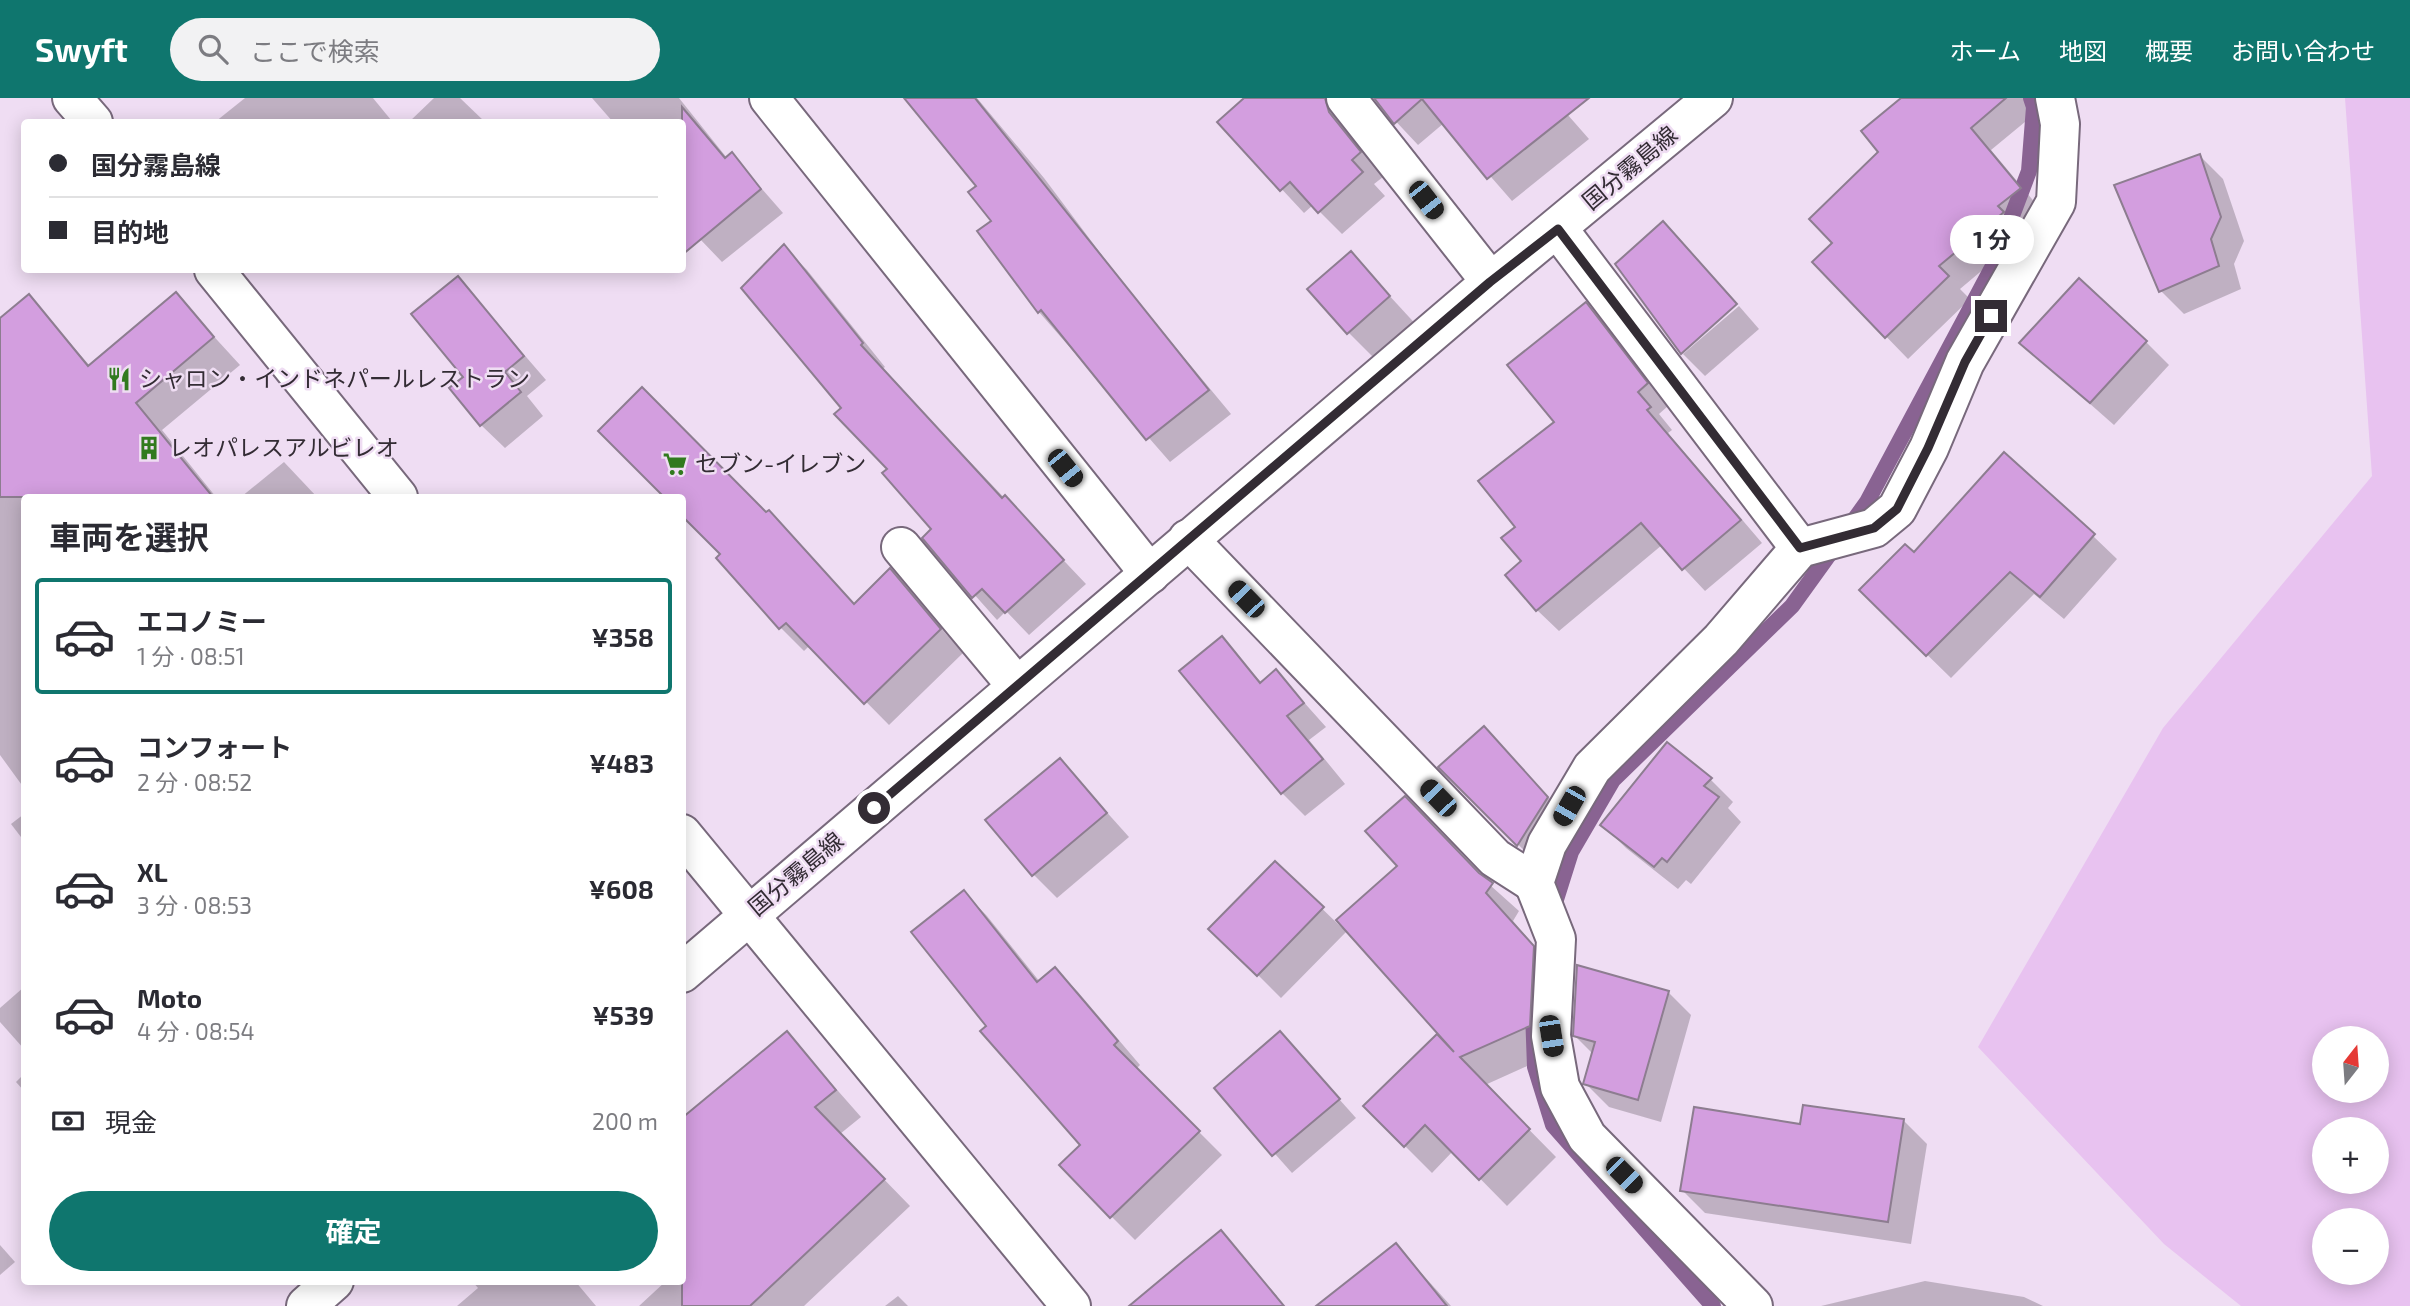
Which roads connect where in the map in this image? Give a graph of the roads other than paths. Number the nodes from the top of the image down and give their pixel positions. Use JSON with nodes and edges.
{"nodes":[{"id":1,"x":72,"y":98,"type":"edge"},
{"id":2,"x":769,"y":98,"type":"edge"},
{"id":3,"x":1346,"y":98,"type":"edge"},
{"id":4,"x":1713,"y":98,"type":"edge"},
{"id":5,"x":2055,"y":98,"type":"edge"},
{"id":6,"x":90,"y":119,"type":"edge"},
{"id":7,"x":1558,"y":229,"type":"junction"},
{"id":8,"x":216,"y":273,"type":"edge"},
{"id":9,"x":1490,"y":282,"type":"junction"},
{"id":10,"x":396,"y":494,"type":"edge"},
{"id":11,"x":1188,"y":539,"type":"junction"},
{"id":12,"x":901,"y":547,"type":"dead end"},
{"id":13,"x":1804,"y":547,"type":"junction"},
{"id":14,"x":1150,"y":574,"type":"junction"},
{"id":15,"x":1017,"y":686,"type":"junction"},
{"id":16,"x":686,"y":839,"type":"edge"},
{"id":17,"x":1538,"y":891,"type":"junction"},
{"id":18,"x":750,"y":913,"type":"junction"},
{"id":19,"x":686,"y":969,"type":"edge"},
{"id":20,"x":330,"y":1285,"type":"edge"},
{"id":21,"x":306,"y":1306,"type":"edge"},
{"id":22,"x":1071,"y":1306,"type":"edge"},
{"id":23,"x":1754,"y":1306,"type":"edge"}],
"edges":[{"from":1,"to":6,"type":"street"},
{"from":2,"to":14,"type":"street"},
{"from":3,"to":9,"type":"street"},
{"from":4,"to":7,"type":"street","name":"国分霧島線"},
{"from":5,"to":13,"type":"street"},
{"from":7,"to":9,"type":"street","name":"国分霧島線"},
{"from":7,"to":13,"type":"street"},
{"from":8,"to":10,"type":"street"},
{"from":9,"to":11,"type":"street","name":"国分霧島線"},
{"from":11,"to":14,"type":"street","name":"国分霧島線"},
{"from":11,"to":17,"type":"street"},
{"from":12,"to":15,"type":"street"},
{"from":13,"to":17,"type":"street"},
{"from":14,"to":15,"type":"street","name":"国分霧島線"},
{"from":15,"to":18,"type":"street","name":"国分霧島線"},
{"from":16,"to":18,"type":"street"},
{"from":17,"to":23,"type":"street"},
{"from":18,"to":19,"type":"street","name":"国分霧島線"},
{"from":18,"to":22,"type":"street"},
{"from":20,"to":21,"type":"street"}]}
